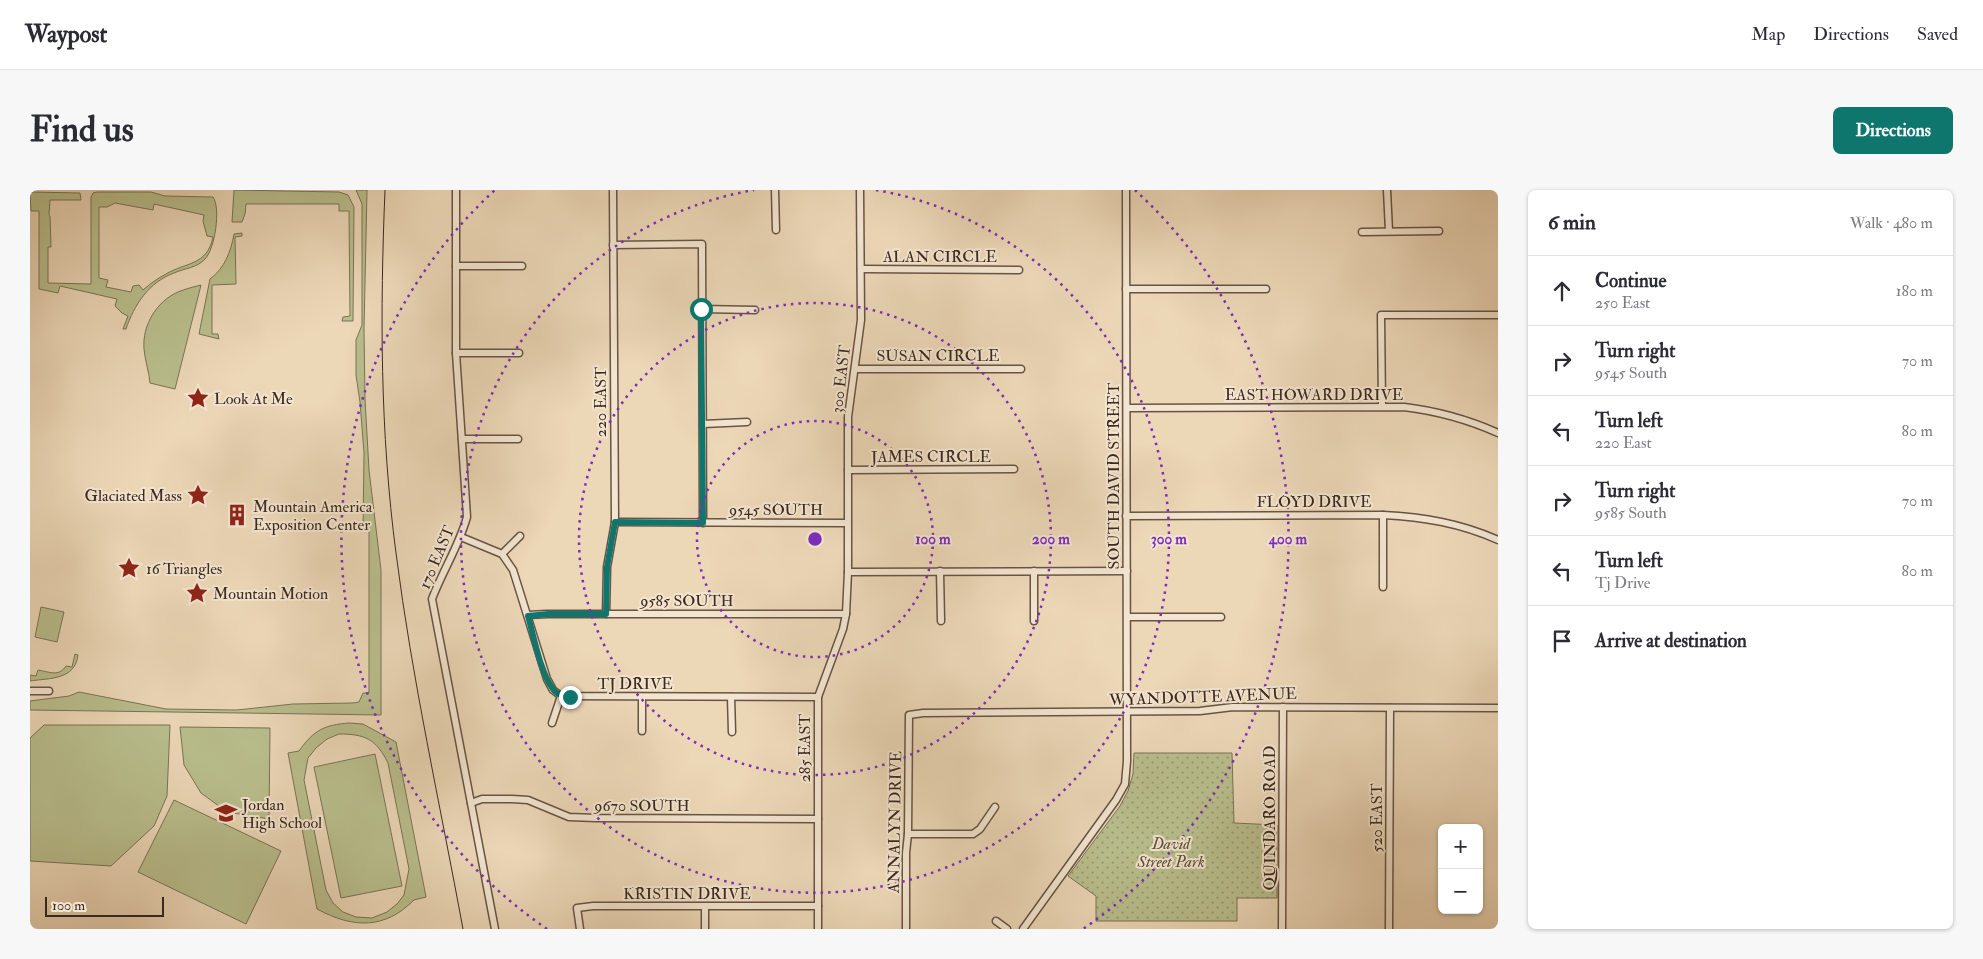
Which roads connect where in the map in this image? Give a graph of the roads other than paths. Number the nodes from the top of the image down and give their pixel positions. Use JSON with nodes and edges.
{"nodes":[{"id":1,"x":456,"y":190,"type":"edge"},
{"id":2,"x":613,"y":190,"type":"edge"},
{"id":3,"x":775,"y":190,"type":"edge"},
{"id":4,"x":860,"y":190,"type":"edge"},
{"id":5,"x":1126,"y":190,"type":"edge"},
{"id":6,"x":1387,"y":190,"type":"edge"},
{"id":7,"x":776,"y":230,"type":"dead end"},
{"id":8,"x":1389,"y":231,"type":"junction"},
{"id":9,"x":1439,"y":231,"type":"dead end"},
{"id":10,"x":1362,"y":232,"type":"dead end"},
{"id":11,"x":613,"y":245,"type":"junction"},
{"id":12,"x":456,"y":266,"type":"junction"},
{"id":13,"x":522,"y":266,"type":"dead end"},
{"id":14,"x":861,"y":269,"type":"junction"},
{"id":15,"x":1019,"y":270,"type":"dead end"},
{"id":16,"x":1126,"y":289,"type":"junction"},
{"id":17,"x":1266,"y":289,"type":"dead end"},
{"id":18,"x":701,"y":309,"type":"junction"},
{"id":19,"x":755,"y":310,"type":"dead end"},
{"id":20,"x":1498,"y":315,"type":"edge"},
{"id":21,"x":519,"y":352,"type":"dead end"},
{"id":22,"x":456,"y":353,"type":"junction"},
{"id":23,"x":855,"y":369,"type":"junction"},
{"id":24,"x":1021,"y":369,"type":"dead end"},
{"id":25,"x":1382,"y":406,"type":"junction"},
{"id":26,"x":1127,"y":408,"type":"junction"},
{"id":27,"x":747,"y":422,"type":"dead end"},
{"id":28,"x":703,"y":424,"type":"junction"},
{"id":29,"x":1498,"y":433,"type":"edge"},
{"id":30,"x":462,"y":439,"type":"junction"},
{"id":31,"x":518,"y":439,"type":"dead end"},
{"id":32,"x":1014,"y":469,"type":"dead end"},
{"id":33,"x":848,"y":470,"type":"junction"},
{"id":34,"x":1382,"y":515,"type":"junction"},
{"id":35,"x":1126,"y":516,"type":"junction"},
{"id":36,"x":615,"y":522,"type":"junction"},
{"id":37,"x":703,"y":523,"type":"junction"},
{"id":38,"x":847,"y":523,"type":"junction"},
{"id":39,"x":520,"y":536,"type":"dead end"},
{"id":40,"x":461,"y":537,"type":"junction"},
{"id":41,"x":1498,"y":540,"type":"edge"},
{"id":42,"x":502,"y":554,"type":"junction"},
{"id":43,"x":940,"y":571,"type":"junction"},
{"id":44,"x":1034,"y":571,"type":"junction"},
{"id":45,"x":1127,"y":571,"type":"junction"},
{"id":46,"x":848,"y":572,"type":"junction"},
{"id":47,"x":1383,"y":587,"type":"dead end"},
{"id":48,"x":606,"y":614,"type":"junction"},
{"id":49,"x":846,"y":614,"type":"junction"},
{"id":50,"x":528,"y":616,"type":"junction"},
{"id":51,"x":1128,"y":617,"type":"junction"},
{"id":52,"x":1221,"y":617,"type":"dead end"},
{"id":53,"x":940,"y":621,"type":"dead end"},
{"id":54,"x":1034,"y":621,"type":"dead end"},
{"id":55,"x":49,"y":690,"type":"dead end"},
{"id":56,"x":30,"y":691,"type":"edge"},
{"id":57,"x":561,"y":696,"type":"junction"},
{"id":58,"x":642,"y":697,"type":"junction"},
{"id":59,"x":731,"y":697,"type":"junction"},
{"id":60,"x":818,"y":697,"type":"junction"},
{"id":61,"x":1283,"y":707,"type":"junction"},
{"id":62,"x":1390,"y":708,"type":"junction"},
{"id":63,"x":1498,"y":708,"type":"edge"},
{"id":64,"x":1127,"y":712,"type":"junction"},
{"id":65,"x":909,"y":715,"type":"joint"},
{"id":66,"x":552,"y":723,"type":"dead end"},
{"id":67,"x":642,"y":731,"type":"dead end"},
{"id":68,"x":732,"y":732,"type":"dead end"},
{"id":69,"x":470,"y":803,"type":"junction"},
{"id":70,"x":995,"y":808,"type":"dead end"},
{"id":71,"x":818,"y":819,"type":"junction"},
{"id":72,"x":908,"y":834,"type":"junction"},
{"id":73,"x":818,"y":906,"type":"junction"},
{"id":74,"x":705,"y":907,"type":"junction"},
{"id":75,"x":996,"y":921,"type":"dead end"},
{"id":76,"x":494,"y":929,"type":"edge"},
{"id":77,"x":580,"y":929,"type":"edge"},
{"id":78,"x":705,"y":929,"type":"edge"},
{"id":79,"x":818,"y":929,"type":"edge"},
{"id":80,"x":906,"y":929,"type":"edge"},
{"id":81,"x":1007,"y":929,"type":"edge"},
{"id":82,"x":1023,"y":929,"type":"edge"},
{"id":83,"x":1282,"y":929,"type":"edge"},
{"id":84,"x":1389,"y":929,"type":"edge"}],
"edges":[{"from":1,"to":12,"type":"street","name":"170 EAST"},
{"from":2,"to":11,"type":"street","name":"220 EAST"},
{"from":3,"to":7,"type":"street"},
{"from":4,"to":14,"type":"street","name":"300 EAST"},
{"from":5,"to":16,"type":"street","name":"SOUTH DAVID STREET"},
{"from":6,"to":8,"type":"street"},
{"from":8,"to":9,"type":"street"},
{"from":8,"to":10,"type":"street"},
{"from":11,"to":18,"type":"street"},
{"from":11,"to":36,"type":"street","name":"220 EAST"},
{"from":12,"to":13,"type":"street"},
{"from":12,"to":22,"type":"street","name":"170 EAST"},
{"from":14,"to":15,"type":"street","name":"ALAN CIRCLE"},
{"from":14,"to":23,"type":"street","name":"300 EAST"},
{"from":16,"to":17,"type":"street"},
{"from":16,"to":26,"type":"street","name":"SOUTH DAVID STREET"},
{"from":18,"to":19,"type":"street"},
{"from":18,"to":28,"type":"street"},
{"from":20,"to":25,"type":"street"},
{"from":21,"to":22,"type":"street"},
{"from":22,"to":30,"type":"street","name":"170 EAST"},
{"from":23,"to":24,"type":"street","name":"SUSAN CIRCLE"},
{"from":23,"to":33,"type":"street","name":"300 EAST"},
{"from":25,"to":26,"type":"street","name":"EAST HOWARD DRIVE"},
{"from":25,"to":29,"type":"street","name":"EAST HOWARD DRIVE"},
{"from":26,"to":35,"type":"street","name":"SOUTH DAVID STREET"},
{"from":27,"to":28,"type":"street"},
{"from":28,"to":37,"type":"street"},
{"from":30,"to":31,"type":"street"},
{"from":30,"to":40,"type":"street","name":"170 EAST"},
{"from":32,"to":33,"type":"street","name":"JAMES CIRCLE"},
{"from":33,"to":38,"type":"street","name":"300 EAST"},
{"from":34,"to":35,"type":"street","name":"FLOYD DRIVE"},
{"from":34,"to":41,"type":"street","name":"FLOYD DRIVE"},
{"from":34,"to":47,"type":"street"},
{"from":35,"to":45,"type":"street","name":"SOUTH DAVID STREET"},
{"from":36,"to":37,"type":"street","name":"9545 SOUTH"},
{"from":36,"to":48,"type":"street","name":"220 EAST"},
{"from":37,"to":38,"type":"street","name":"9545 SOUTH"},
{"from":38,"to":46,"type":"street","name":"300 EAST"},
{"from":39,"to":42,"type":"street"},
{"from":40,"to":42,"type":"street"},
{"from":40,"to":69,"type":"street","name":"170 EAST"},
{"from":42,"to":50,"type":"street"},
{"from":43,"to":44,"type":"street"},
{"from":43,"to":46,"type":"street"},
{"from":43,"to":53,"type":"street"},
{"from":44,"to":45,"type":"street"},
{"from":44,"to":54,"type":"street"},
{"from":45,"to":51,"type":"street","name":"SOUTH DAVID STREET"},
{"from":46,"to":49,"type":"street","name":"285 EAST"},
{"from":48,"to":49,"type":"street","name":"9585 SOUTH"},
{"from":48,"to":50,"type":"street","name":"9585 SOUTH"},
{"from":49,"to":60,"type":"street","name":"285 EAST"},
{"from":50,"to":57,"type":"street"},
{"from":51,"to":52,"type":"street"},
{"from":51,"to":64,"type":"street","name":"SOUTH DAVID STREET"},
{"from":55,"to":56,"type":"street"},
{"from":57,"to":58,"type":"street","name":"TJ DRIVE"},
{"from":57,"to":66,"type":"street"},
{"from":58,"to":59,"type":"street","name":"TJ DRIVE"},
{"from":58,"to":67,"type":"street"},
{"from":59,"to":60,"type":"street","name":"TJ DRIVE"},
{"from":59,"to":68,"type":"street"},
{"from":60,"to":71,"type":"street","name":"285 EAST"},
{"from":61,"to":62,"type":"street","name":"WYANDOTTE AVENUE"},
{"from":61,"to":64,"type":"street","name":"WYANDOTTE AVENUE"},
{"from":61,"to":83,"type":"street","name":"QUINDARO ROAD"},
{"from":62,"to":63,"type":"street","name":"WYANDOTTE AVENUE"},
{"from":62,"to":84,"type":"street","name":"520 EAST"},
{"from":64,"to":65,"type":"street","name":"WYANDOTTE AVENUE"},
{"from":64,"to":82,"type":"street","name":"SOUTH DAVID STREET"},
{"from":65,"to":72,"type":"street","name":"ANNALYN DRIVE"},
{"from":69,"to":71,"type":"street","name":"9670 SOUTH"},
{"from":69,"to":76,"type":"street","name":"170 EAST"},
{"from":70,"to":72,"type":"street"},
{"from":71,"to":73,"type":"street","name":"285 EAST"},
{"from":72,"to":80,"type":"street","name":"ANNALYN DRIVE"},
{"from":73,"to":74,"type":"street","name":"KRISTIN DRIVE"},
{"from":73,"to":79,"type":"street","name":"285 EAST"},
{"from":74,"to":77,"type":"street","name":"KRISTIN DRIVE"},
{"from":74,"to":78,"type":"street"},
{"from":75,"to":81,"type":"street"}]}
